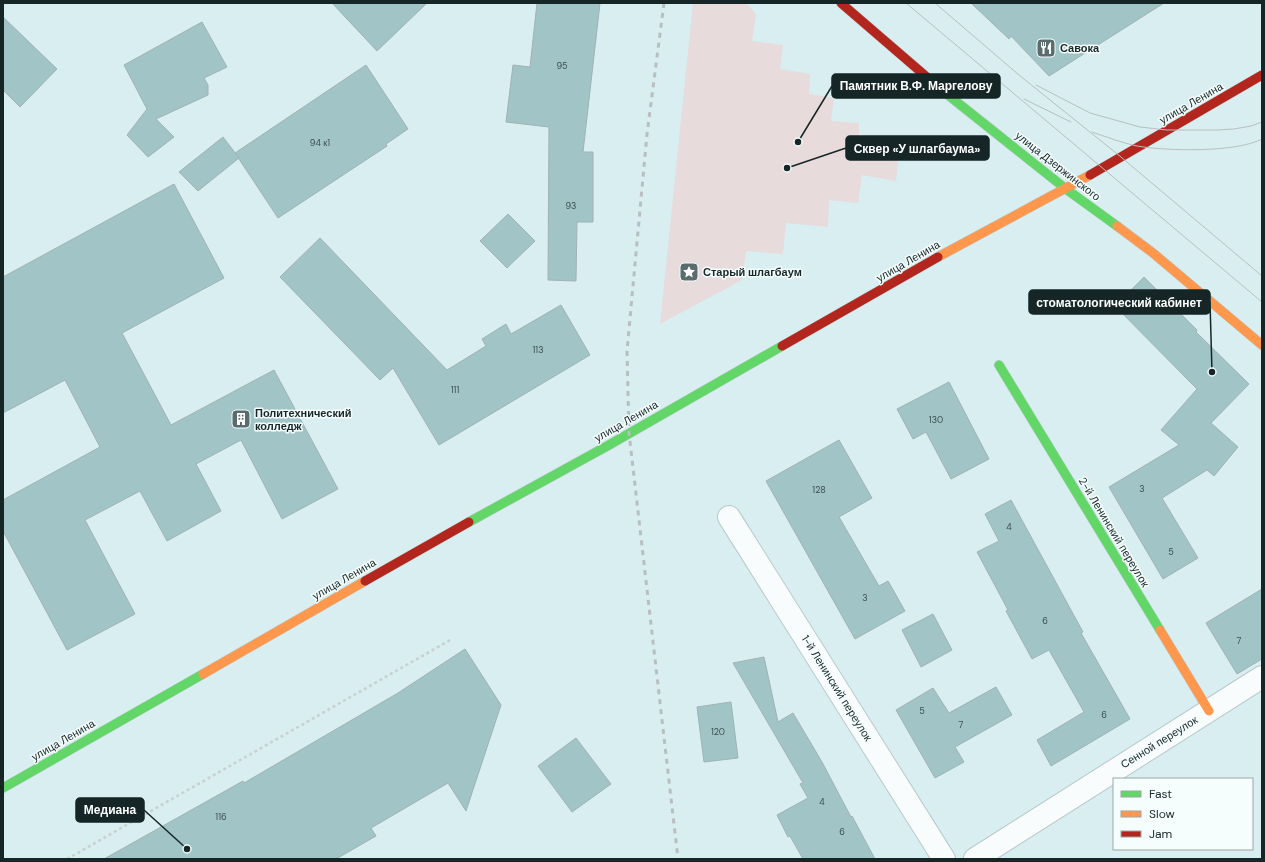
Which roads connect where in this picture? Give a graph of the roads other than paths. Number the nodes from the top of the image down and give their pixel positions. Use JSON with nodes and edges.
{"nodes":[{"id":1,"x":841,"y":3,"type":"edge"},
{"id":2,"x":1262,"y":75,"type":"edge"},
{"id":3,"x":1066,"y":188,"type":"junction"},
{"id":4,"x":1262,"y":345,"type":"edge"},
{"id":5,"x":999,"y":365,"type":"dead end"},
{"id":6,"x":729,"y":517,"type":"dead end"},
{"id":7,"x":1262,"y":677,"type":"edge"},
{"id":8,"x":1209,"y":711,"type":"junction"},
{"id":9,"x":3,"y":788,"type":"edge"},
{"id":10,"x":944,"y":859,"type":"edge"},
{"id":11,"x":975,"y":859,"type":"edge"}],
"edges":[{"from":1,"to":3,"type":"main road","name":"улица Дзержинского"},
{"from":2,"to":3,"type":"main road","name":"улица Ленина"},
{"from":3,"to":4,"type":"main road","name":"улица Дзержинского"},
{"from":3,"to":9,"type":"main road","name":"улица Ленина"},
{"from":5,"to":8,"type":"main road","name":"2-й Ленинский переулок"},
{"from":6,"to":10,"type":"street","name":"1-й Ленинский переулок"},
{"from":7,"to":8,"type":"street","name":"Сенной переулок"},
{"from":8,"to":11,"type":"street","name":"Сенной переулок"}]}
